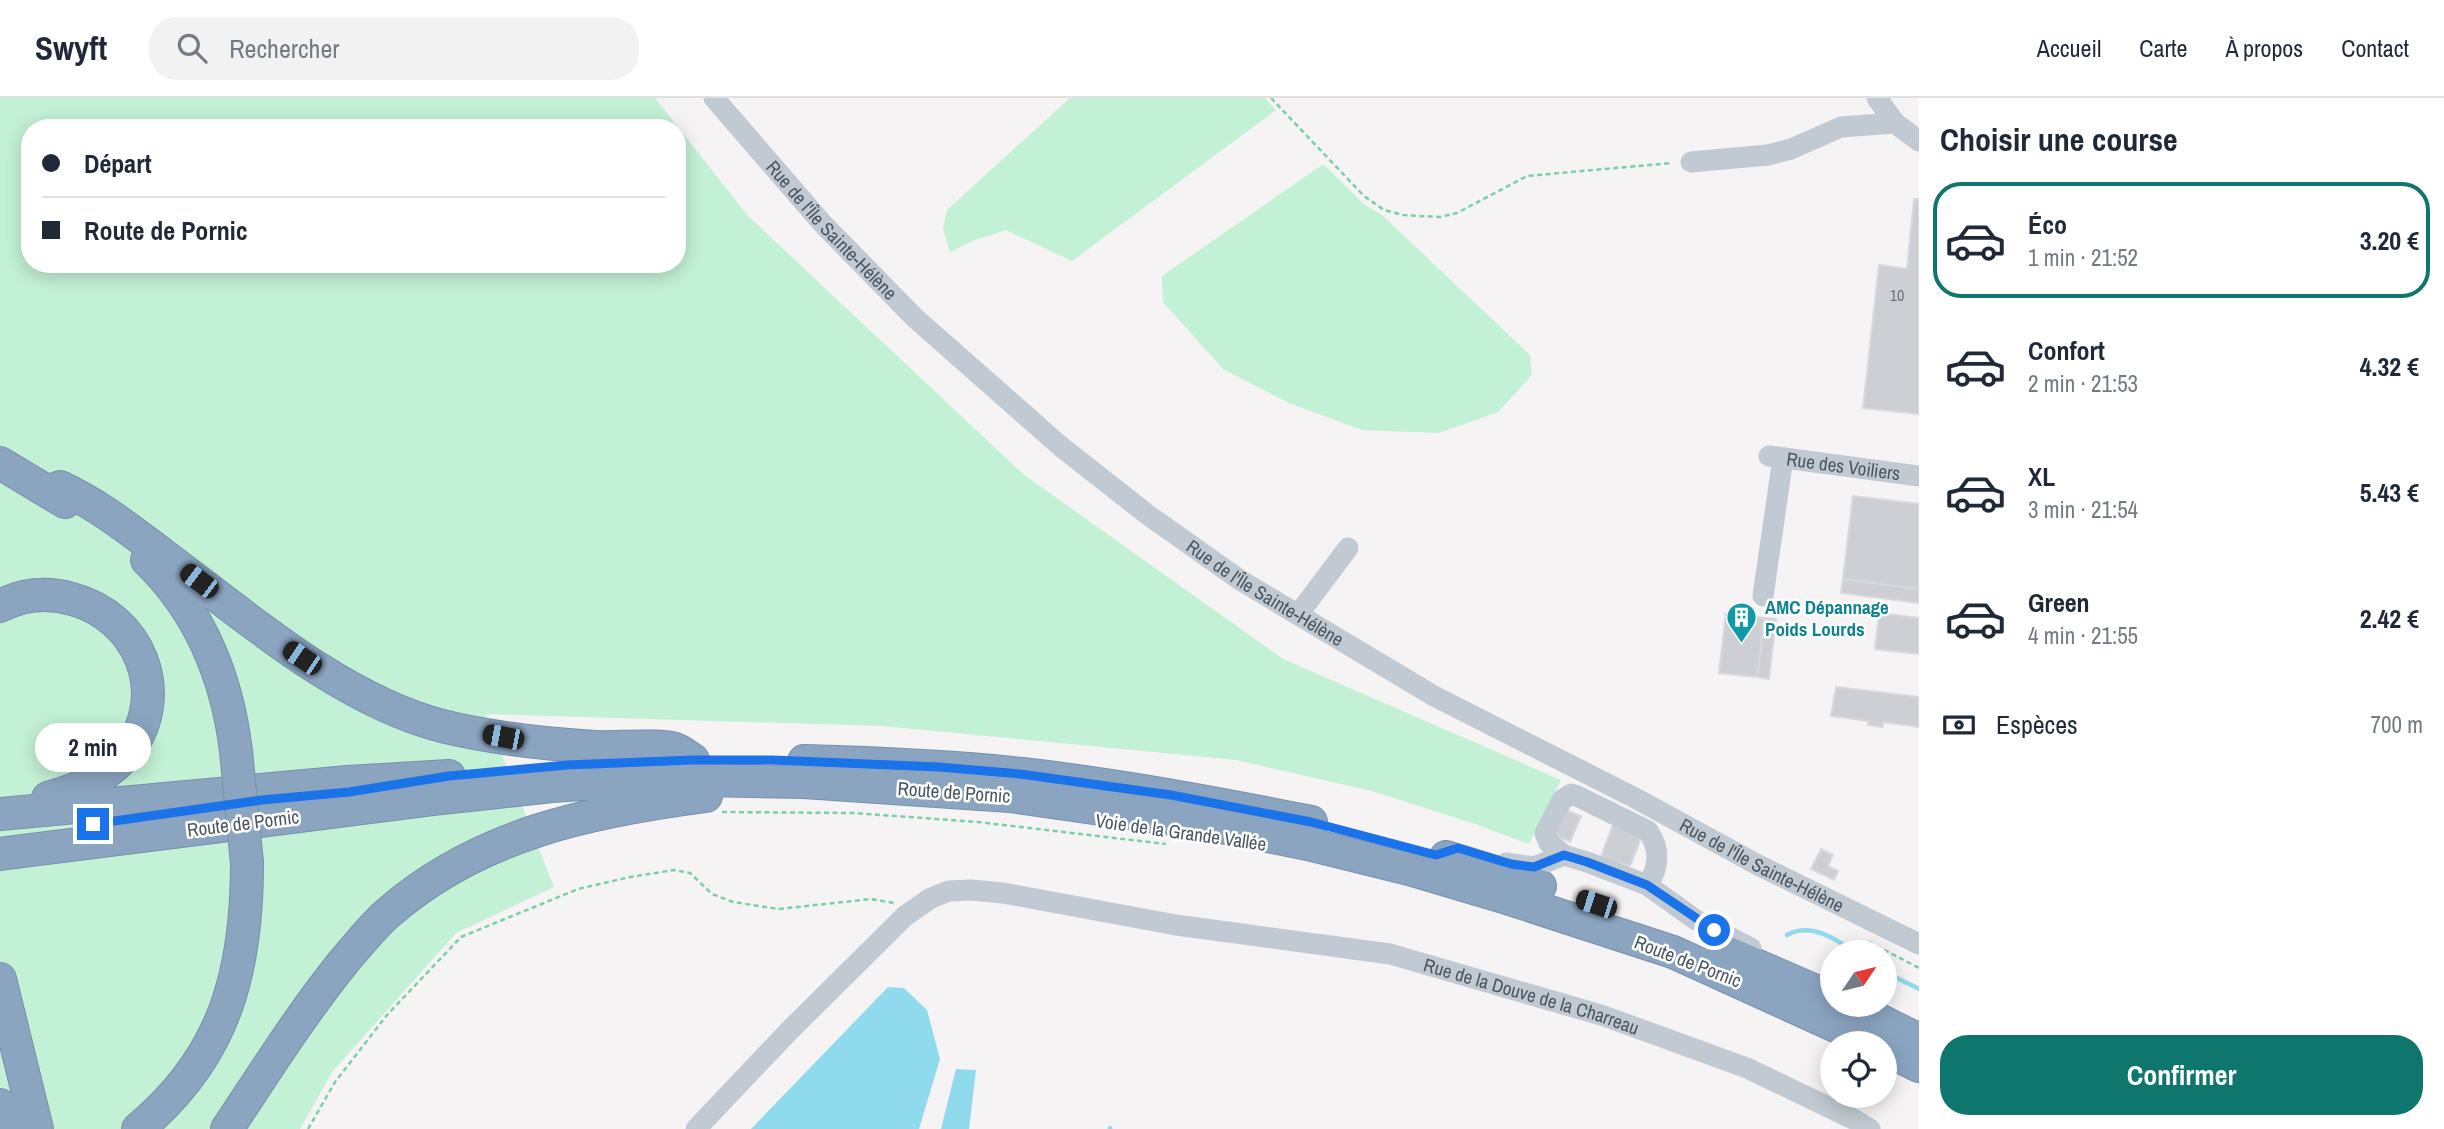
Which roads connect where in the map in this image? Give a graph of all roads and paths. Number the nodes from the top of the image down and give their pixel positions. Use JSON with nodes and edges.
{"nodes":[{"id":1,"x":714,"y":98,"type":"edge"},
{"id":2,"x":1271,"y":98,"type":"edge"},
{"id":3,"x":1877,"y":98,"type":"edge"},
{"id":4,"x":1895,"y":123,"type":"junction"},
{"id":5,"x":1919,"y":141,"type":"edge"},
{"id":6,"x":1691,"y":162,"type":"joint"},
{"id":7,"x":0,"y":463,"type":"edge"},
{"id":8,"x":1919,"y":476,"type":"edge"},
{"id":9,"x":49,"y":492,"type":"junction"},
{"id":10,"x":1348,"y":548,"type":"dead end"},
{"id":11,"x":1763,"y":596,"type":"dead end"},
{"id":12,"x":0,"y":606,"type":"edge"},
{"id":13,"x":1297,"y":614,"type":"junction"},
{"id":14,"x":693,"y":760,"type":"junction"},
{"id":15,"x":449,"y":776,"type":"junction"},
{"id":16,"x":846,"y":784,"type":"junction"},
{"id":17,"x":11,"y":812,"type":"edge"},
{"id":18,"x":721,"y":812,"type":"dead end"},
{"id":19,"x":0,"y":835,"type":"edge"},
{"id":20,"x":1173,"y":845,"type":"dead end"},
{"id":21,"x":0,"y":854,"type":"edge"},
{"id":22,"x":1436,"y":855,"type":"junction"},
{"id":23,"x":1564,"y":855,"type":"junction"},
{"id":24,"x":1647,"y":885,"type":"junction"},
{"id":25,"x":905,"y":916,"type":"junction"},
{"id":26,"x":1919,"y":944,"type":"edge"},
{"id":27,"x":1770,"y":970,"type":"junction"},
{"id":28,"x":0,"y":979,"type":"edge"},
{"id":29,"x":1820,"y":993,"type":"edge"},
{"id":30,"x":1873,"y":1017,"type":"edge"},
{"id":31,"x":1849,"y":1031,"type":"edge"},
{"id":32,"x":1919,"y":1040,"type":"edge"},
{"id":33,"x":1897,"y":1055,"type":"edge"},
{"id":34,"x":1919,"y":1066,"type":"edge"},
{"id":35,"x":0,"y":1105,"type":"edge"},
{"id":36,"x":6,"y":1129,"type":"edge"},
{"id":37,"x":37,"y":1129,"type":"edge"},
{"id":38,"x":138,"y":1129,"type":"edge"},
{"id":39,"x":227,"y":1129,"type":"edge"},
{"id":40,"x":308,"y":1129,"type":"edge"},
{"id":41,"x":696,"y":1129,"type":"edge"},
{"id":42,"x":1870,"y":1129,"type":"edge"}],
"edges":[{"from":1,"to":13,"type":"street","name":"Rue de l'Île Sainte-Hélène"},
{"from":2,"to":6,"type":"path"},
{"from":3,"to":4,"type":"street"},
{"from":4,"to":5,"type":"street"},
{"from":4,"to":6,"type":"street"},
{"from":7,"to":9,"type":"highway"},
{"from":8,"to":11,"type":"street","name":"Rue des Voiliers"},
{"from":9,"to":14,"type":"highway"},
{"from":9,"to":38,"type":"highway","bridge":true},
{"from":10,"to":13,"type":"street"},
{"from":12,"to":17,"type":"highway"},
{"from":13,"to":26,"type":"street","name":"Rue de l'Île Sainte-Hélène"},
{"from":14,"to":15,"type":"highway","name":"Route de Pornic"},
{"from":14,"to":22,"type":"highway","name":"Route de Pornic"},
{"from":15,"to":17,"type":"highway"},
{"from":15,"to":19,"type":"highway","name":"Route de Pornic"},
{"from":16,"to":21,"type":"highway","name":"Route de Pornic"},
{"from":16,"to":31,"type":"highway","name":"Route de Pornic"},
{"from":16,"to":39,"type":"highway"},
{"from":18,"to":20,"type":"path","name":"Voie de la Grande Vallée"},
{"from":22,"to":23,"type":"street"},
{"from":22,"to":27,"type":"highway","name":"Route de Pornic"},
{"from":23,"to":24,"type":"street"},
{"from":23,"to":24,"type":"street"},
{"from":24,"to":27,"type":"street"},
{"from":25,"to":40,"type":"path"},
{"from":25,"to":41,"type":"street","name":"Rue de la Douve de la Charreau"},
{"from":25,"to":42,"type":"street","name":"Rue de la Douve de la Charreau"},
{"from":27,"to":29,"type":"highway","name":"Route de Pornic"},
{"from":28,"to":37,"type":"highway"},
{"from":30,"to":32,"type":"highway"},
{"from":33,"to":34,"type":"highway"},
{"from":35,"to":36,"type":"highway"}]}
